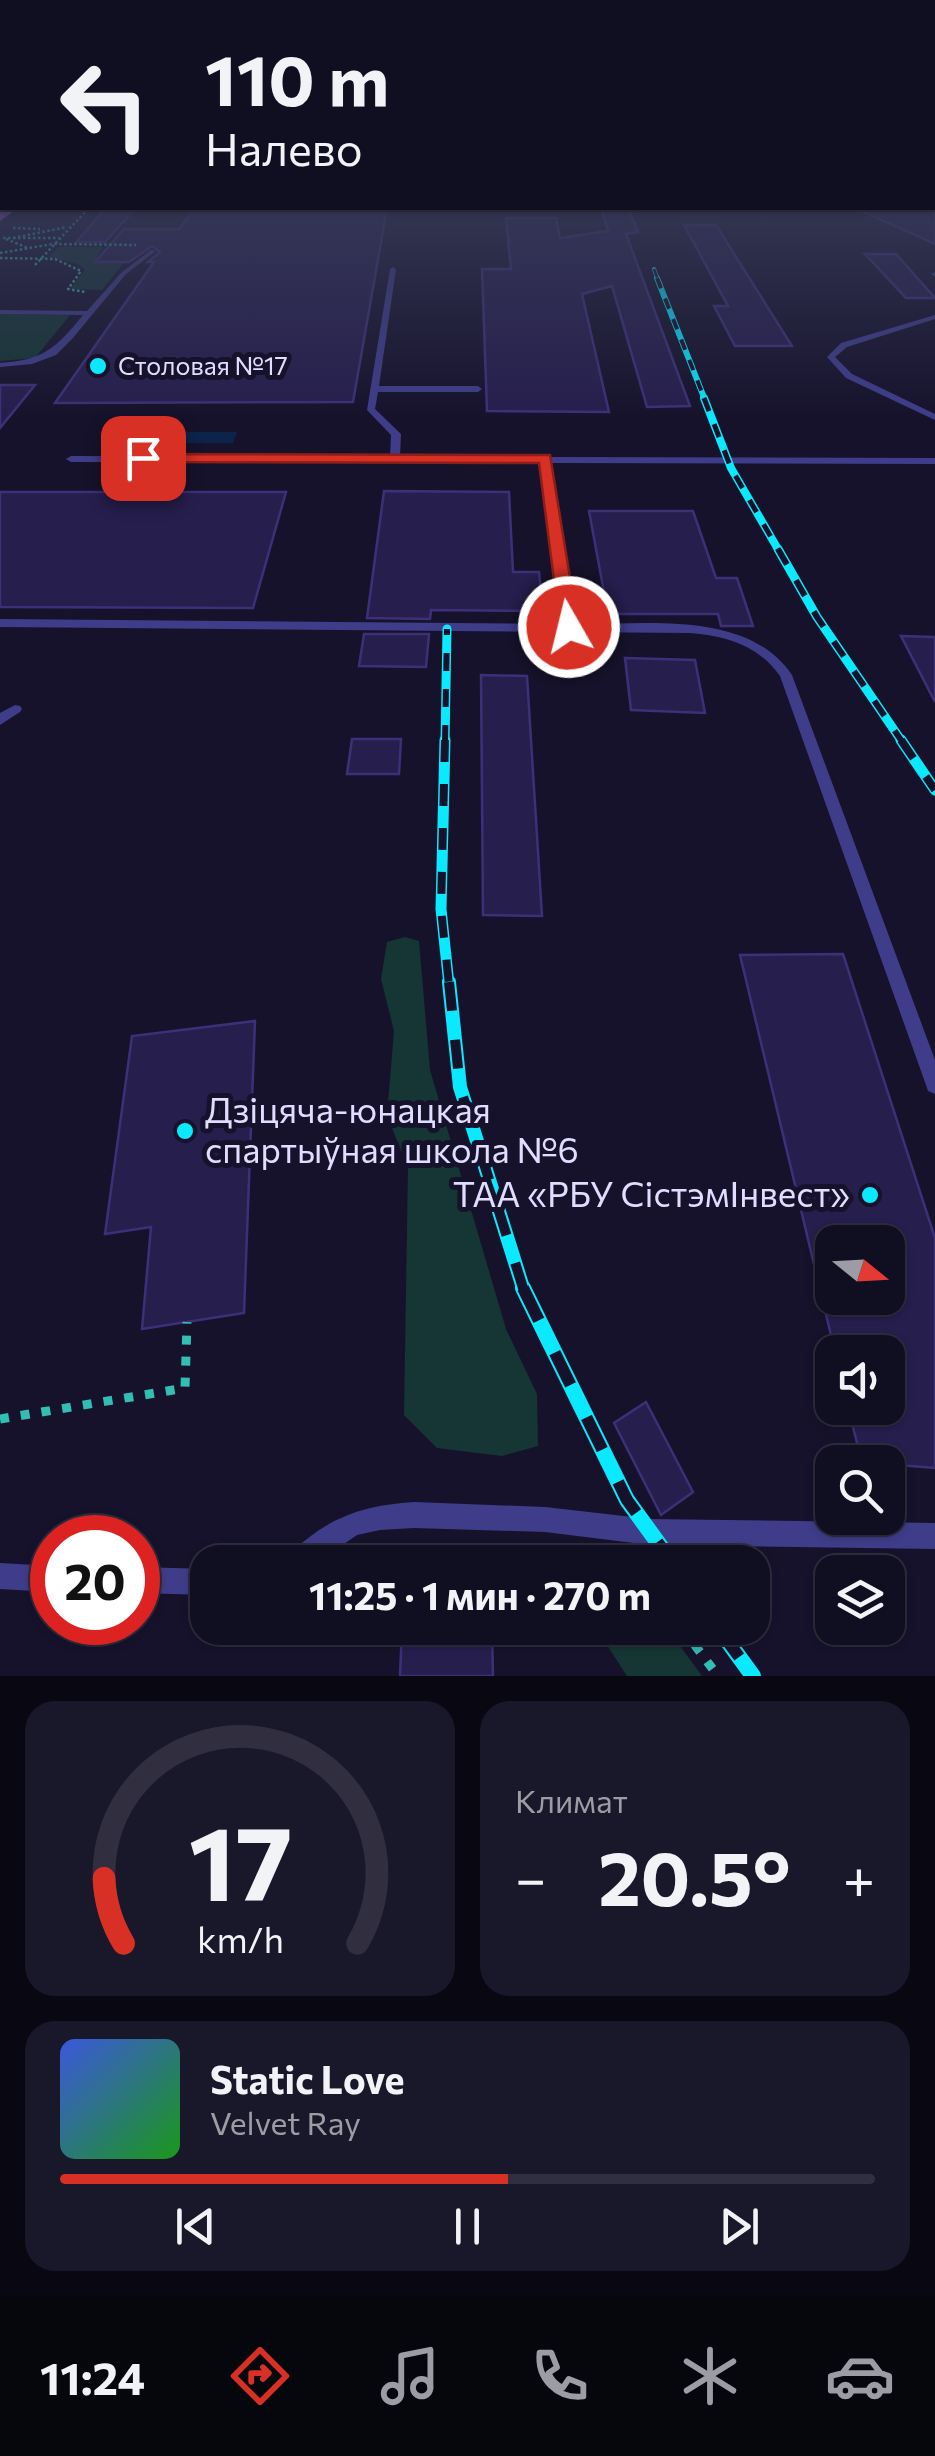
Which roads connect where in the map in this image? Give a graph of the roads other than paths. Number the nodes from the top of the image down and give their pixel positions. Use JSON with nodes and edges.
{"nodes":[{"id":1,"x":138,"y":262,"type":"edge"},
{"id":2,"x":394,"y":269,"type":"dead end"},
{"id":3,"x":0,"y":312,"type":"edge"},
{"id":4,"x":90,"y":313,"type":"junction"},
{"id":5,"x":935,"y":317,"type":"edge"},
{"id":6,"x":0,"y":365,"type":"edge"},
{"id":7,"x":478,"y":389,"type":"dead end"},
{"id":8,"x":375,"y":390,"type":"junction"},
{"id":9,"x":935,"y":417,"type":"edge"},
{"id":10,"x":395,"y":457,"type":"junction"},
{"id":11,"x":545,"y":458,"type":"junction"},
{"id":12,"x":70,"y":459,"type":"dead end"},
{"id":13,"x":935,"y":461,"type":"edge"},
{"id":14,"x":0,"y":623,"type":"edge"},
{"id":15,"x":569,"y":627,"type":"junction"},
{"id":16,"x":15,"y":709,"type":"dead end"},
{"id":17,"x":0,"y":720,"type":"edge"},
{"id":18,"x":935,"y":1084,"type":"edge"},
{"id":19,"x":935,"y":1536,"type":"edge"},
{"id":20,"x":321,"y":1545,"type":"edge"},
{"id":21,"x":0,"y":1576,"type":"edge"},
{"id":22,"x":30,"y":1577,"type":"edge"},
{"id":23,"x":160,"y":1581,"type":"edge"},
{"id":24,"x":190,"y":1581,"type":"edge"}],
"edges":[{"from":1,"to":4,"type":"lane"},
{"from":2,"to":8,"type":"lane"},
{"from":3,"to":4,"type":"lane"},
{"from":4,"to":6,"type":"lane"},
{"from":5,"to":9,"type":"lane"},
{"from":7,"to":8,"type":"lane"},
{"from":8,"to":10,"type":"lane"},
{"from":10,"to":11,"type":"lane"},
{"from":10,"to":12,"type":"lane"},
{"from":11,"to":13,"type":"lane"},
{"from":11,"to":15,"type":"lane"},
{"from":14,"to":15,"type":"lane"},
{"from":15,"to":18,"type":"lane"},
{"from":16,"to":17,"type":"lane"},
{"from":19,"to":20,"type":"lane"},
{"from":21,"to":22,"type":"lane"},
{"from":23,"to":24,"type":"lane"}]}
